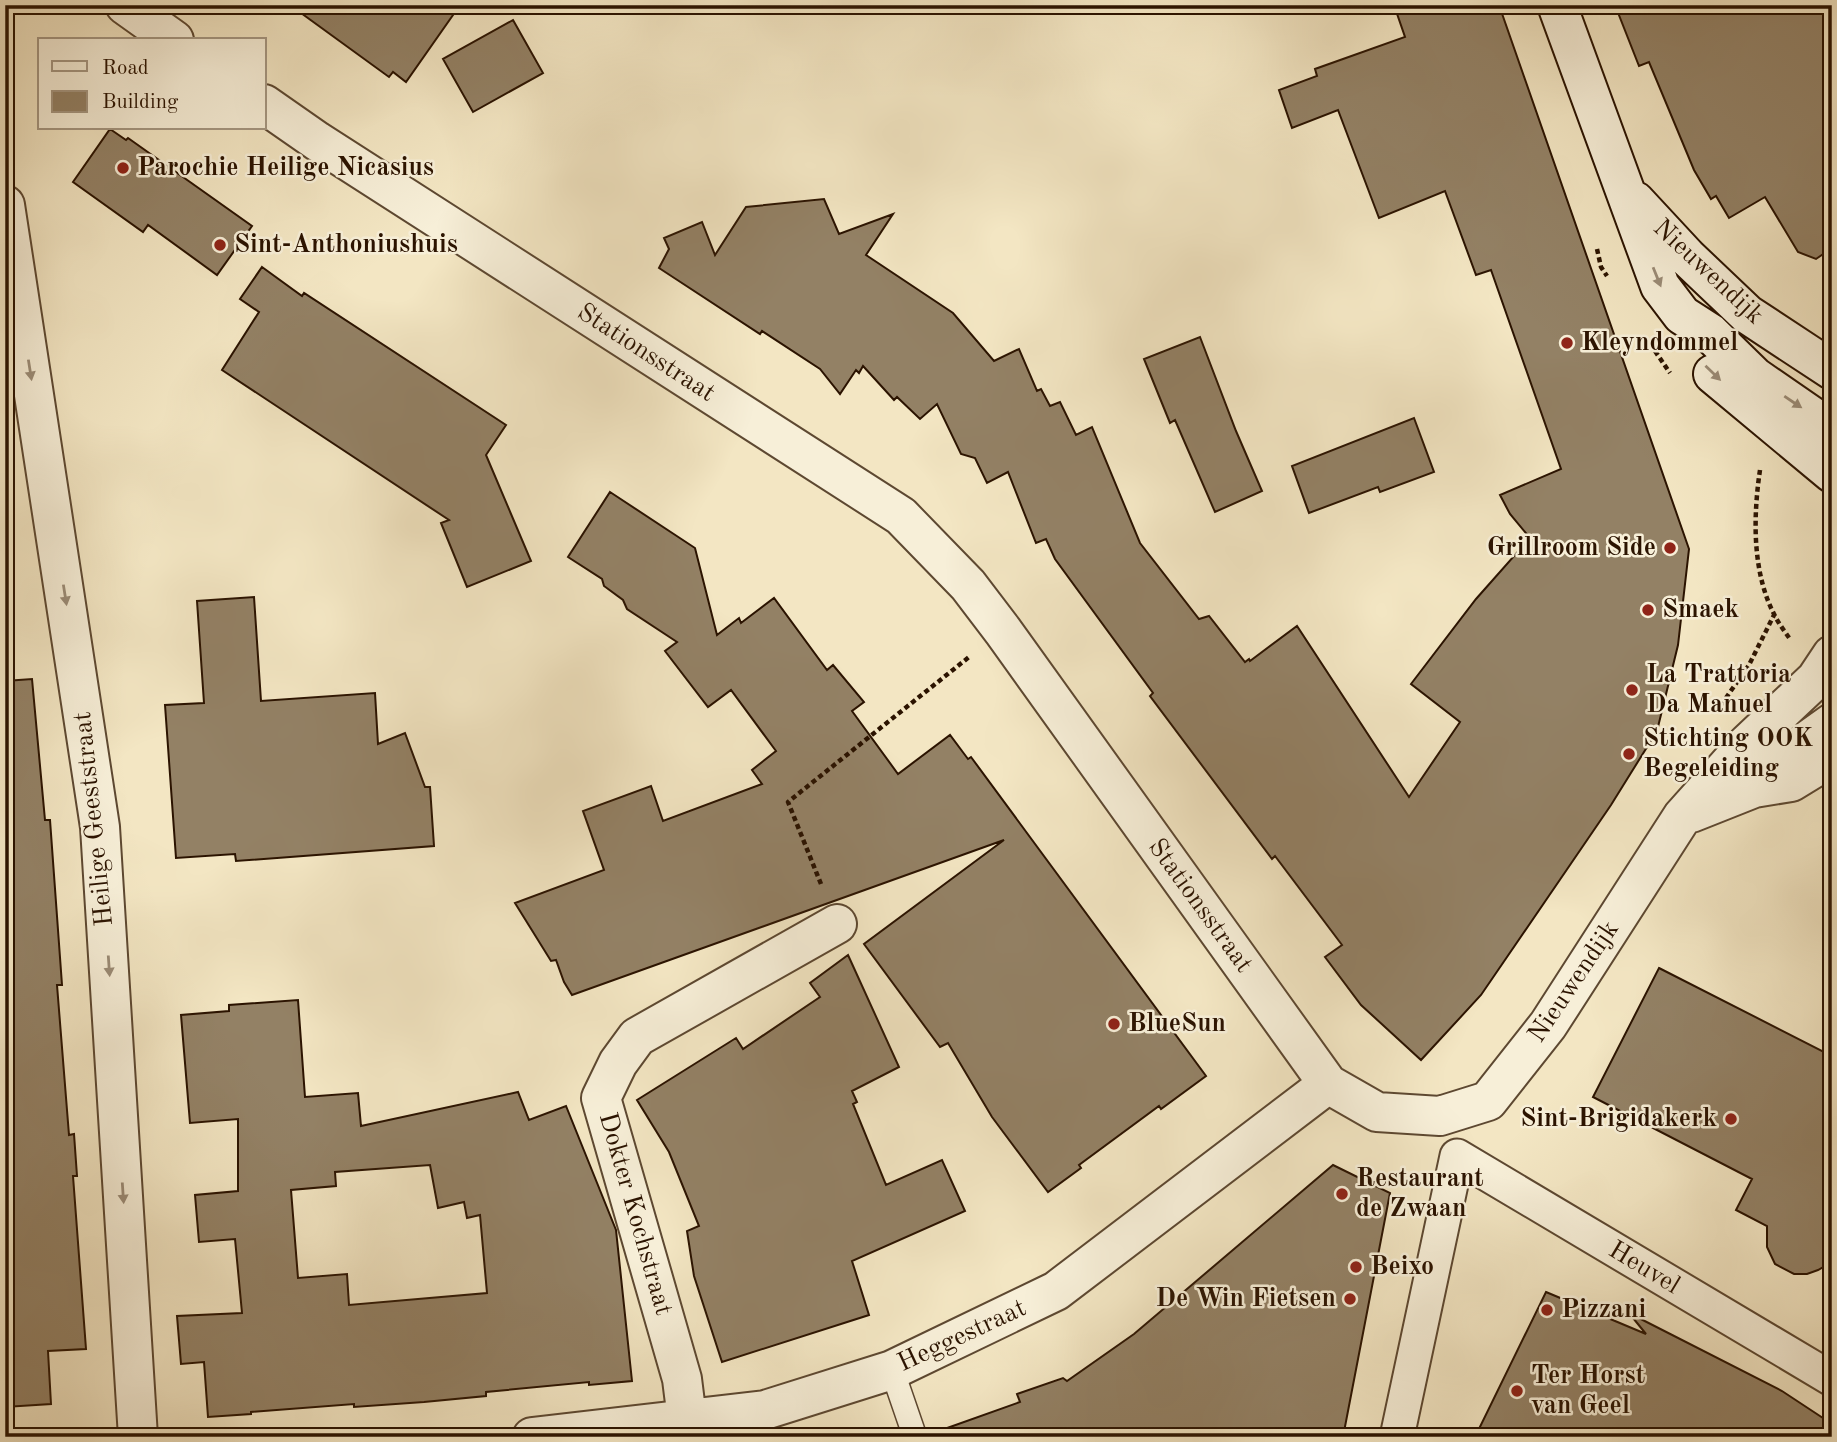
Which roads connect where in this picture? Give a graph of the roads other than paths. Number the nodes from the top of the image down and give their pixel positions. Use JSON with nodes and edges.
{"nodes":[{"id":1,"x":125,"y":5,"type":"edge"},
{"id":2,"x":1557,"y":5,"type":"edge"},
{"id":3,"x":171,"y":38,"type":"edge"},
{"id":4,"x":266,"y":105,"type":"edge"},
{"id":5,"x":1625,"y":190,"type":"junction"},
{"id":6,"x":5,"y":205,"type":"edge"},
{"id":7,"x":1682,"y":314,"type":"junction"},
{"id":8,"x":1832,"y":370,"type":"edge"},
{"id":9,"x":1832,"y":430,"type":"edge"},
{"id":10,"x":1832,"y":473,"type":"edge"},
{"id":11,"x":1832,"y":655,"type":"edge"},
{"id":12,"x":1832,"y":723,"type":"edge"},
{"id":13,"x":1832,"y":757,"type":"edge"},
{"id":14,"x":1754,"y":788,"type":"junction"},
{"id":15,"x":1682,"y":817,"type":"junction"},
{"id":16,"x":837,"y":924,"type":"road end"},
{"id":17,"x":1328,"y":1084,"type":"junction"},
{"id":18,"x":1440,"y":1116,"type":"joint"},
{"id":19,"x":892,"y":1370,"type":"junction"},
{"id":20,"x":1832,"y":1379,"type":"edge"},
{"id":21,"x":687,"y":1419,"type":"junction"},
{"id":22,"x":138,"y":1437,"type":"edge"},
{"id":23,"x":532,"y":1437,"type":"edge"},
{"id":24,"x":915,"y":1437,"type":"edge"},
{"id":25,"x":1397,"y":1437,"type":"edge"}],
"edges":[{"from":1,"to":3,"type":"street"},
{"from":2,"to":5,"type":"street","name":"Nieuwendijk"},
{"from":4,"to":17,"type":"street","name":"Stationsstraat"},
{"from":5,"to":7,"type":"street","name":"Nieuwendijk","one_way":true},
{"from":5,"to":8,"type":"street","name":"Nieuwendijk"},
{"from":6,"to":22,"type":"street","name":"Heilige Geeststraat","one_way":true},
{"from":7,"to":9,"type":"street","one_way":true},
{"from":7,"to":10,"type":"street","one_way":true},
{"from":11,"to":15,"type":"street","name":"Nieuwendijk"},
{"from":12,"to":14,"type":"street"},
{"from":13,"to":14,"type":"street"},
{"from":14,"to":15,"type":"street"},
{"from":15,"to":18,"type":"street","name":"Nieuwendijk"},
{"from":16,"to":21,"type":"street","name":"Dokter Kochstraat"},
{"from":17,"to":18,"type":"street","name":"Stationsstraat"},
{"from":17,"to":19,"type":"street","name":"Heggestraat"},
{"from":19,"to":21,"type":"street","name":"Heggestraat"},
{"from":19,"to":24,"type":"lane"},
{"from":20,"to":25,"type":"street","name":"Heuvel"},
{"from":21,"to":23,"type":"street","name":"Heggestraat"}]}
